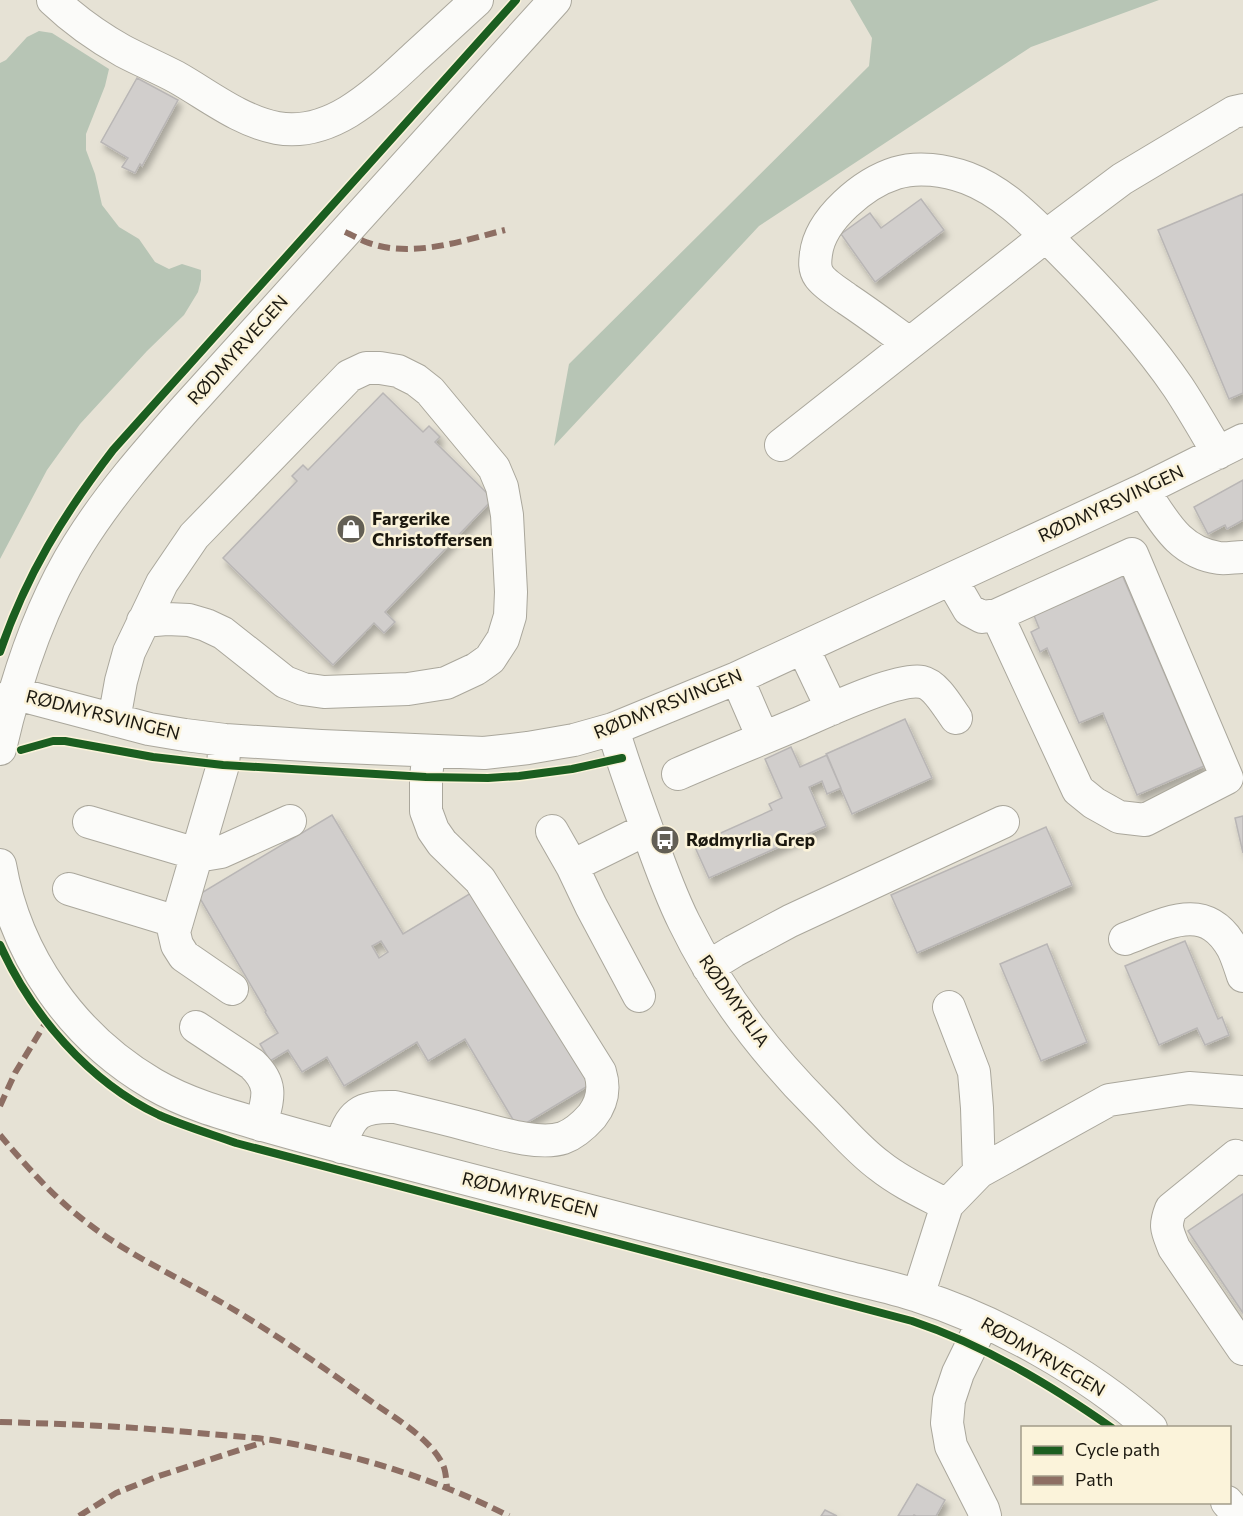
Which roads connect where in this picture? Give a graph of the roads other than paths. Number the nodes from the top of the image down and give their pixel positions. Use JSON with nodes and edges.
{"nodes":[{"id":1,"x":53,"y":0,"type":"edge"},
{"id":2,"x":477,"y":0,"type":"edge"},
{"id":3,"x":555,"y":0,"type":"edge"},
{"id":4,"x":1243,"y":110,"type":"edge"},
{"id":5,"x":1046,"y":236,"type":"junction"},
{"id":6,"x":909,"y":343,"type":"junction"},
{"id":7,"x":781,"y":445,"type":"dead end"},
{"id":8,"x":1231,"y":446,"type":"edge"},
{"id":9,"x":1143,"y":490,"type":"junction"},
{"id":10,"x":1243,"y":557,"type":"edge"},
{"id":11,"x":951,"y":579,"type":"junction"},
{"id":12,"x":997,"y":615,"type":"junction"},
{"id":13,"x":143,"y":621,"type":"junction"},
{"id":14,"x":803,"y":648,"type":"junction"},
{"id":15,"x":737,"y":678,"type":"junction"},
{"id":16,"x":13,"y":693,"type":"junction"},
{"id":17,"x":832,"y":709,"type":"junction"},
{"id":18,"x":956,"y":718,"type":"dead end"},
{"id":19,"x":114,"y":720,"type":"junction"},
{"id":20,"x":613,"y":729,"type":"junction"},
{"id":21,"x":764,"y":738,"type":"junction"},
{"id":22,"x":225,"y":740,"type":"junction"},
{"id":23,"x":0,"y":749,"type":"edge"},
{"id":24,"x":429,"y":751,"type":"junction"},
{"id":25,"x":678,"y":774,"type":"dead end"},
{"id":26,"x":1235,"y":776,"type":"edge"},
{"id":27,"x":290,"y":821,"type":"dead end"},
{"id":28,"x":89,"y":822,"type":"dead end"},
{"id":29,"x":1003,"y":822,"type":"dead end"},
{"id":30,"x":647,"y":829,"type":"junction"},
{"id":31,"x":552,"y":831,"type":"dead end"},
{"id":32,"x":197,"y":854,"type":"junction"},
{"id":33,"x":0,"y":866,"type":"edge"},
{"id":34,"x":573,"y":866,"type":"junction"},
{"id":35,"x":69,"y":889,"type":"dead end"},
{"id":36,"x":177,"y":922,"type":"junction"},
{"id":37,"x":1125,"y":939,"type":"dead end"},
{"id":38,"x":708,"y":967,"type":"junction"},
{"id":39,"x":1243,"y":976,"type":"edge"},
{"id":40,"x":232,"y":989,"type":"dead end"},
{"id":41,"x":639,"y":996,"type":"dead end"},
{"id":42,"x":949,"y":1007,"type":"dead end"},
{"id":43,"x":196,"y":1027,"type":"dead end"},
{"id":44,"x":1243,"y":1092,"type":"edge"},
{"id":45,"x":261,"y":1125,"type":"junction"},
{"id":46,"x":341,"y":1147,"type":"junction"},
{"id":47,"x":1241,"y":1150,"type":"edge"},
{"id":48,"x":979,"y":1172,"type":"junction"},
{"id":49,"x":947,"y":1205,"type":"junction"},
{"id":50,"x":918,"y":1296,"type":"junction"},
{"id":51,"x":983,"y":1322,"type":"junction"},
{"id":52,"x":1243,"y":1349,"type":"edge"},
{"id":53,"x":1149,"y":1426,"type":"edge"},
{"id":54,"x":1228,"y":1504,"type":"edge"},
{"id":55,"x":985,"y":1516,"type":"edge"},
{"id":56,"x":1239,"y":1516,"type":"edge"}],
"edges":[{"from":1,"to":2,"type":"street"},
{"from":3,"to":16,"type":"street","name":"RØDMYRVEGEN"},
{"from":4,"to":5,"type":"street"},
{"from":5,"to":6,"type":"street"},
{"from":5,"to":6,"type":"street"},
{"from":5,"to":8,"type":"street"},
{"from":6,"to":7,"type":"street"},
{"from":8,"to":9,"type":"street","name":"RØDMYRSVINGEN"},
{"from":9,"to":10,"type":"street"},
{"from":9,"to":11,"type":"street","name":"RØDMYRSVINGEN"},
{"from":11,"to":12,"type":"street"},
{"from":11,"to":14,"type":"street","name":"RØDMYRSVINGEN"},
{"from":12,"to":26,"type":"street"},
{"from":12,"to":26,"type":"street"},
{"from":13,"to":13,"type":"street"},
{"from":13,"to":19,"type":"street"},
{"from":14,"to":15,"type":"street","name":"RØDMYRSVINGEN"},
{"from":14,"to":17,"type":"street"},
{"from":15,"to":20,"type":"street","name":"RØDMYRSVINGEN"},
{"from":15,"to":21,"type":"street"},
{"from":16,"to":19,"type":"street","name":"RØDMYRSVINGEN"},
{"from":16,"to":23,"type":"street","name":"RØDMYRVEGEN"},
{"from":17,"to":18,"type":"street"},
{"from":17,"to":21,"type":"street"},
{"from":19,"to":22,"type":"street","name":"RØDMYRSVINGEN"},
{"from":20,"to":24,"type":"street","name":"RØDMYRSVINGEN"},
{"from":20,"to":30,"type":"street","name":"RØDMYRLIA"},
{"from":21,"to":25,"type":"street"},
{"from":22,"to":24,"type":"street","name":"RØDMYRSVINGEN"},
{"from":22,"to":32,"type":"street"},
{"from":24,"to":46,"type":"street"},
{"from":27,"to":32,"type":"street"},
{"from":28,"to":32,"type":"street"},
{"from":29,"to":38,"type":"street"},
{"from":30,"to":34,"type":"street"},
{"from":30,"to":38,"type":"street","name":"RØDMYRLIA"},
{"from":31,"to":34,"type":"street"},
{"from":32,"to":36,"type":"street"},
{"from":33,"to":45,"type":"street","name":"RØDMYRVEGEN"},
{"from":34,"to":41,"type":"street"},
{"from":35,"to":36,"type":"street"},
{"from":36,"to":40,"type":"street"},
{"from":37,"to":39,"type":"street"},
{"from":38,"to":49,"type":"street","name":"RØDMYRLIA"},
{"from":42,"to":48,"type":"street"},
{"from":43,"to":45,"type":"street"},
{"from":44,"to":48,"type":"street"},
{"from":45,"to":46,"type":"street","name":"RØDMYRVEGEN"},
{"from":46,"to":50,"type":"street","name":"RØDMYRVEGEN"},
{"from":47,"to":52,"type":"street"},
{"from":48,"to":49,"type":"street"},
{"from":49,"to":50,"type":"street"},
{"from":50,"to":51,"type":"street","name":"RØDMYRVEGEN"},
{"from":51,"to":53,"type":"street","name":"RØDMYRVEGEN"},
{"from":51,"to":55,"type":"street"},
{"from":54,"to":56,"type":"street"}]}
